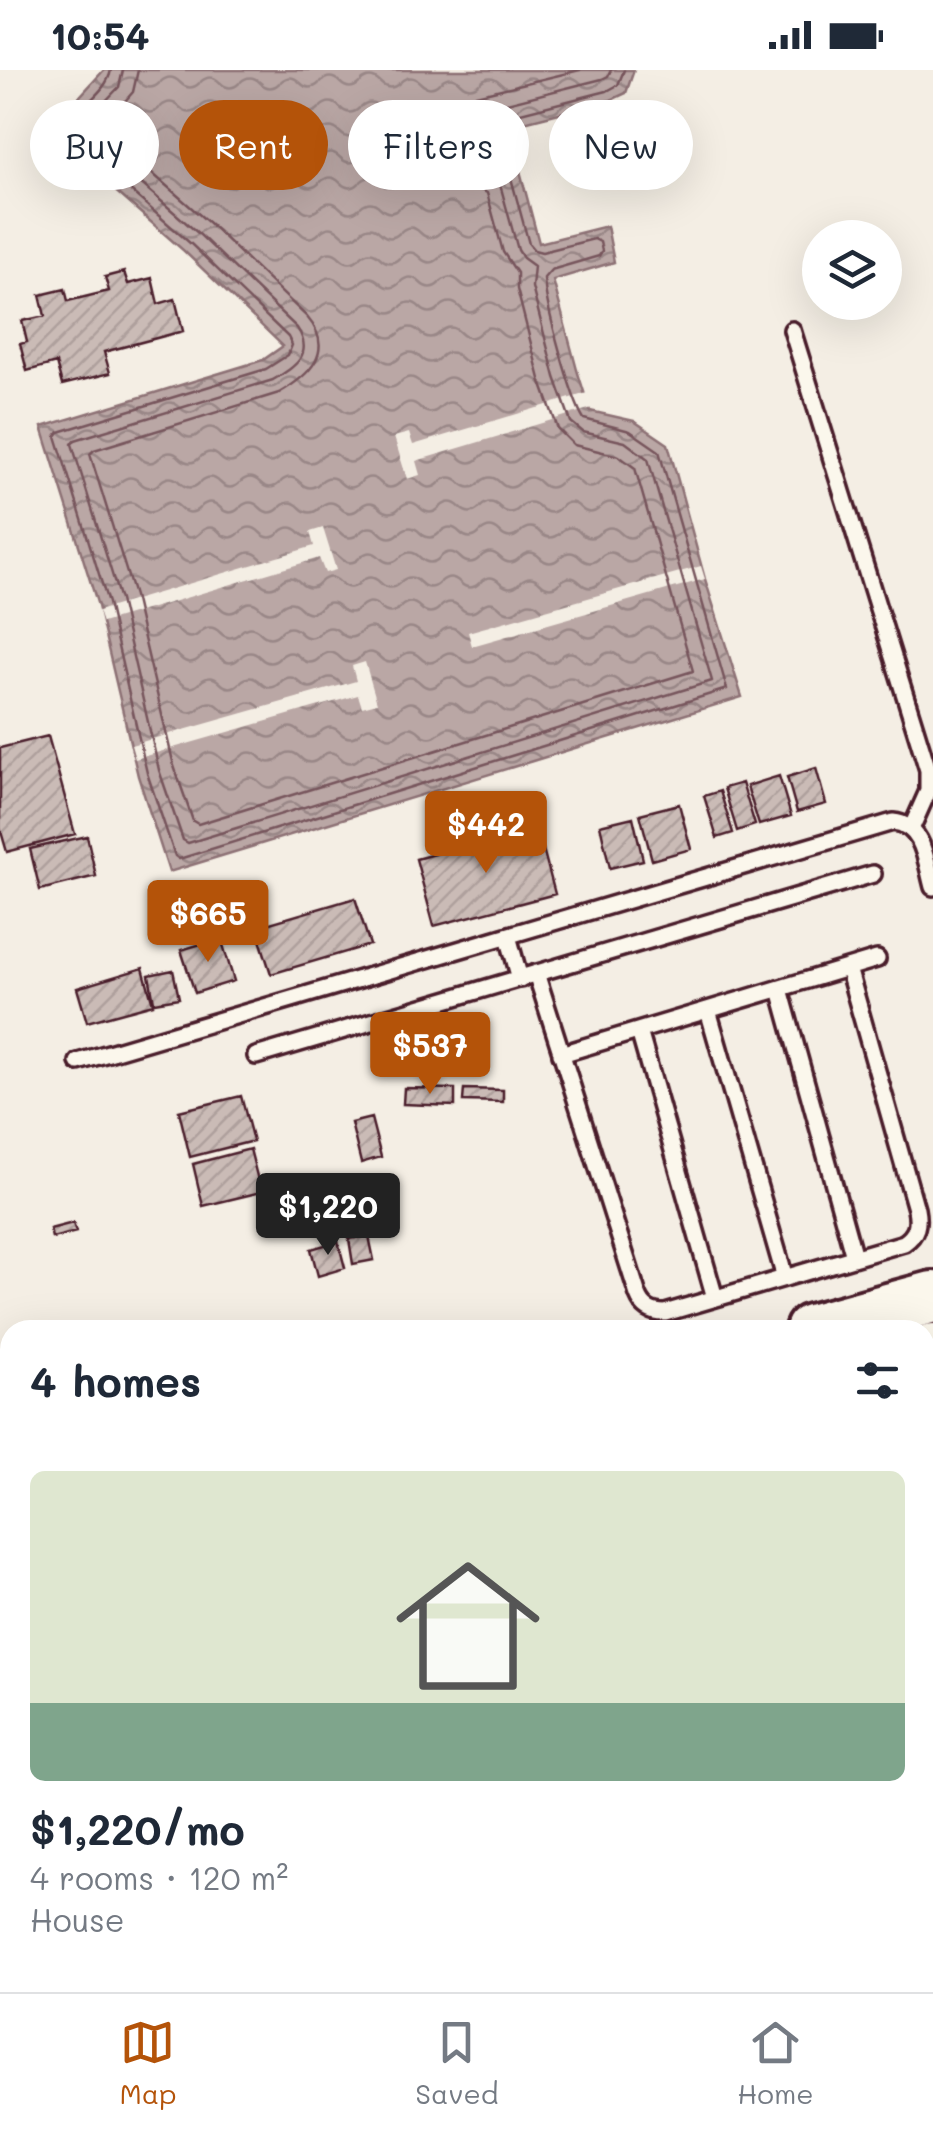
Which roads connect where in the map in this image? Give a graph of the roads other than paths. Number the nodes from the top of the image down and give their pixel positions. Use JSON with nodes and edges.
{"nodes":[{"id":1,"x":792,"y":330,"type":"dead end"},
{"id":2,"x":912,"y":827,"type":"junction"},
{"id":3,"x":873,"y":874,"type":"dead end"},
{"id":4,"x":933,"y":887,"type":"edge"},
{"id":5,"x":508,"y":936,"type":"junction"},
{"id":6,"x":878,"y":959,"type":"dead end"},
{"id":7,"x":848,"y":968,"type":"junction"},
{"id":8,"x":528,"y":976,"type":"junction"},
{"id":9,"x":780,"y":988,"type":"junction"},
{"id":10,"x":708,"y":1010,"type":"junction"},
{"id":11,"x":639,"y":1031,"type":"junction"},
{"id":12,"x":561,"y":1054,"type":"junction"},
{"id":13,"x":256,"y":1056,"type":"dead end"},
{"id":14,"x":78,"y":1062,"type":"dead end"},
{"id":15,"x":854,"y":1258,"type":"junction"},
{"id":16,"x":786,"y":1278,"type":"junction"},
{"id":17,"x":933,"y":1297,"type":"edge"},
{"id":18,"x":715,"y":1298,"type":"junction"},
{"id":19,"x":848,"y":1320,"type":"edge"}],
"edges":[{"from":1,"to":2,"type":"lane"},
{"from":2,"to":4,"type":"lane"},
{"from":2,"to":5,"type":"lane"},
{"from":3,"to":8,"type":"lane"},
{"from":5,"to":8,"type":"lane"},
{"from":5,"to":14,"type":"lane"},
{"from":6,"to":7,"type":"lane"},
{"from":7,"to":9,"type":"lane"},
{"from":7,"to":15,"type":"lane"},
{"from":8,"to":12,"type":"lane"},
{"from":8,"to":13,"type":"lane"},
{"from":9,"to":10,"type":"lane"},
{"from":9,"to":15,"type":"lane"},
{"from":10,"to":11,"type":"lane"},
{"from":10,"to":16,"type":"lane"},
{"from":11,"to":12,"type":"lane"},
{"from":11,"to":18,"type":"lane"},
{"from":12,"to":18,"type":"lane"},
{"from":15,"to":16,"type":"lane"},
{"from":16,"to":18,"type":"lane"},
{"from":17,"to":19,"type":"main road"}]}
